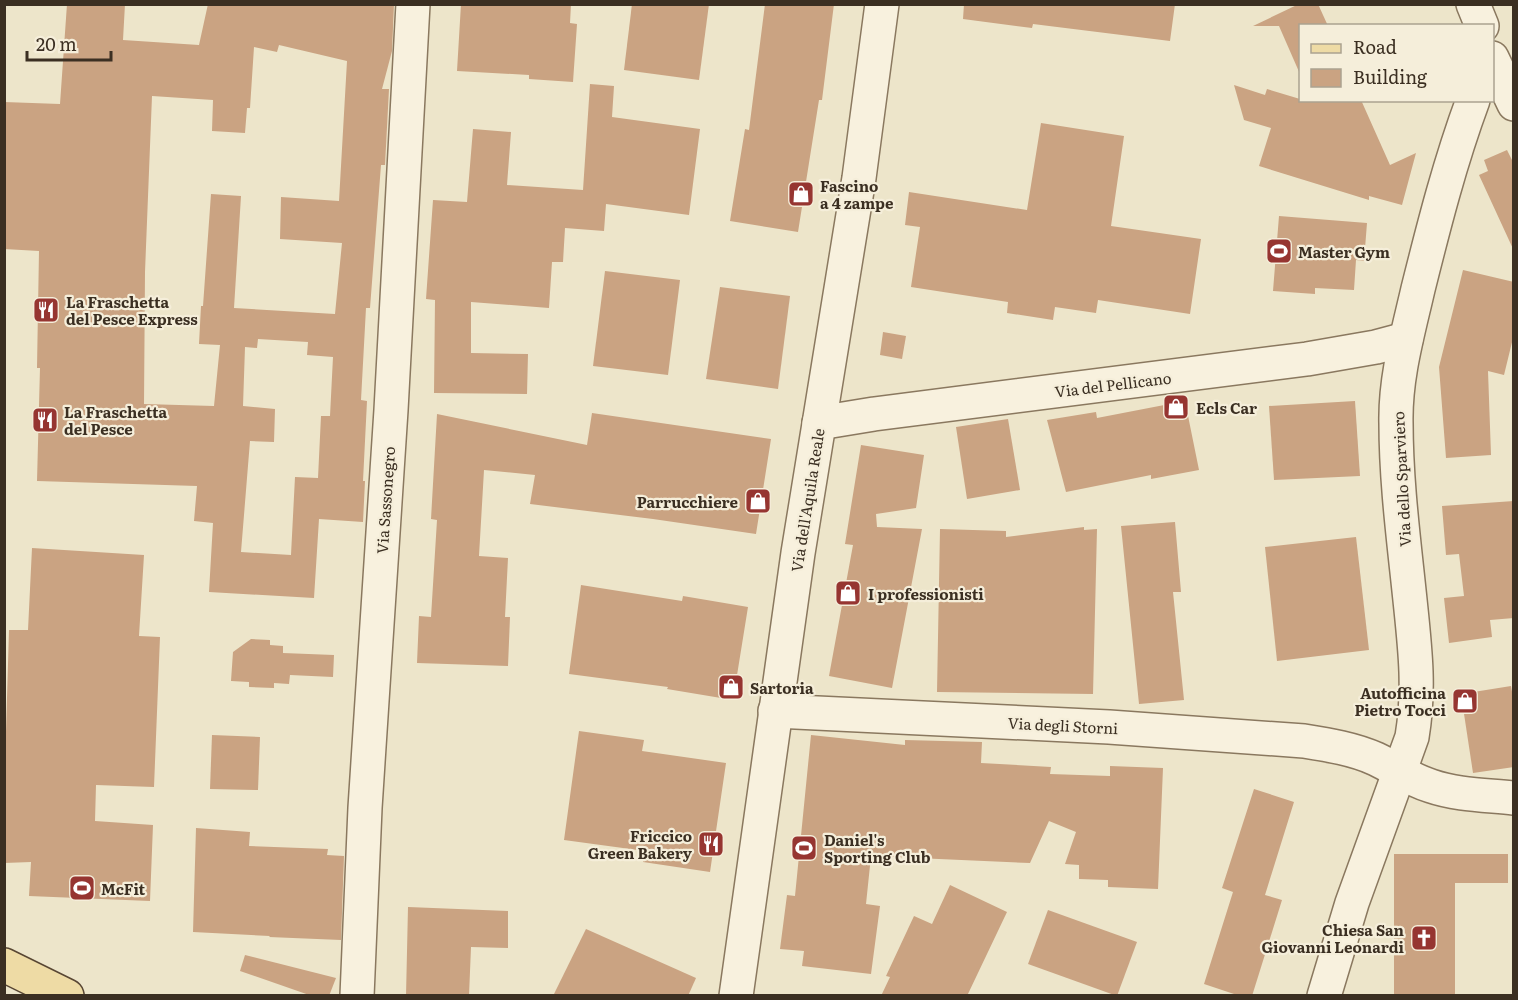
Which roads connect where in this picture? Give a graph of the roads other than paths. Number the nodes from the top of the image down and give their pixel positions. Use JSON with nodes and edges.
{"nodes":[{"id":1,"x":413,"y":4,"type":"edge"},
{"id":2,"x":882,"y":4,"type":"edge"},
{"id":3,"x":1473,"y":4,"type":"edge"},
{"id":4,"x":1481,"y":24,"type":"edge"},
{"id":5,"x":1514,"y":43,"type":"edge"},
{"id":6,"x":1494,"y":52,"type":"edge"},
{"id":7,"x":1494,"y":62,"type":"edge"},
{"id":8,"x":1472,"y":102,"type":"edge"},
{"id":9,"x":1514,"y":104,"type":"edge"},
{"id":10,"x":1406,"y":339,"type":"junction"},
{"id":11,"x":819,"y":423,"type":"junction"},
{"id":12,"x":775,"y":711,"type":"junction"},
{"id":13,"x":1400,"y":772,"type":"junction"},
{"id":14,"x":1514,"y":798,"type":"edge"},
{"id":15,"x":4,"y":965,"type":"edge"},
{"id":16,"x":67,"y":996,"type":"edge"},
{"id":17,"x":357,"y":996,"type":"edge"},
{"id":18,"x":736,"y":996,"type":"edge"},
{"id":19,"x":1324,"y":996,"type":"edge"}],
"edges":[{"from":1,"to":17,"type":"street","name":"Via Sassonegro"},
{"from":2,"to":11,"type":"street","name":"Via dell'Aquila Reale"},
{"from":3,"to":4,"type":"street"},
{"from":5,"to":6,"type":"street"},
{"from":7,"to":9,"type":"street"},
{"from":8,"to":10,"type":"street","name":"Via dello Sparviero"},
{"from":10,"to":11,"type":"street","name":"Via del Pellicano"},
{"from":10,"to":13,"type":"street","name":"Via dello Sparviero"},
{"from":11,"to":12,"type":"street","name":"Via dell'Aquila Reale"},
{"from":12,"to":13,"type":"street","name":"Via degli Storni"},
{"from":12,"to":18,"type":"street","name":"Via dell'Aquila Reale"},
{"from":13,"to":14,"type":"street","name":"Via degli Storni"},
{"from":13,"to":19,"type":"street","name":"Via dello Sparviero"},
{"from":15,"to":16,"type":"main road"}]}
